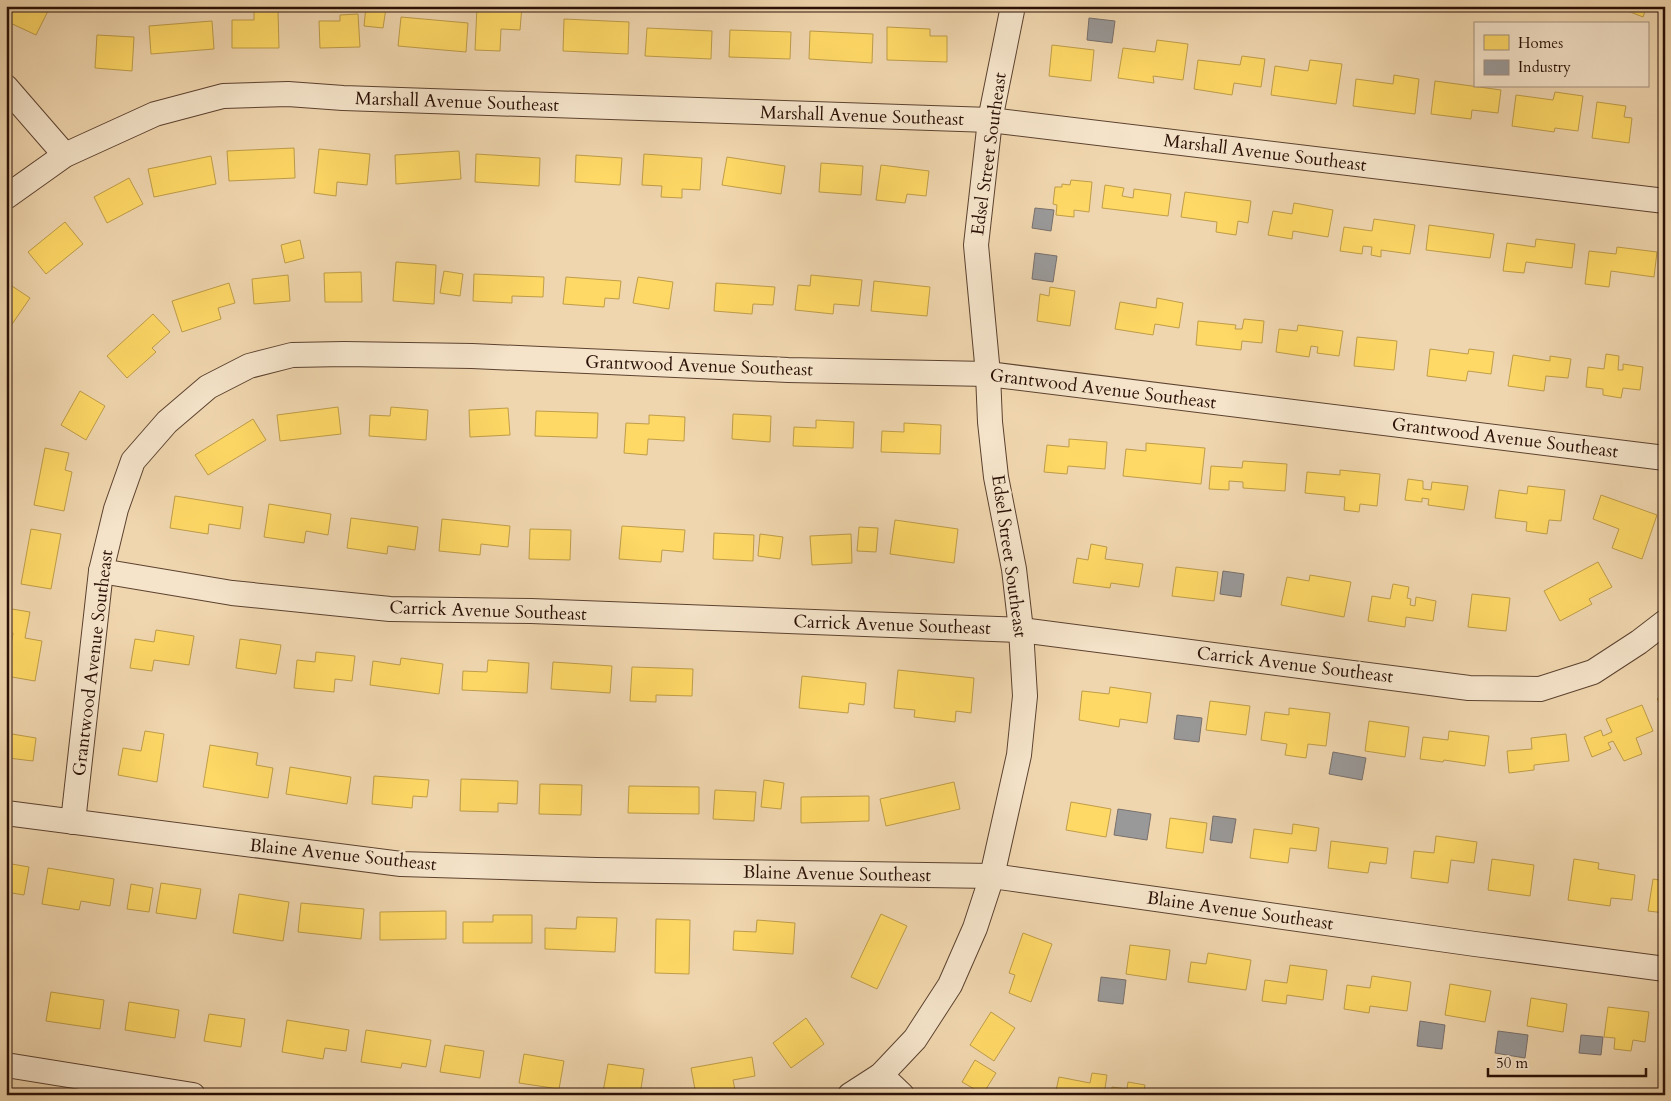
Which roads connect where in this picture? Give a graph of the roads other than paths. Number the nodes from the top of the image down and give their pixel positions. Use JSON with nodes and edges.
{"nodes":[{"id":1,"x":1013,"y":6,"type":"edge"},
{"id":2,"x":6,"y":87,"type":"edge"},
{"id":3,"x":990,"y":120,"type":"junction"},
{"id":4,"x":65,"y":155,"type":"junction"},
{"id":5,"x":6,"y":198,"type":"edge"},
{"id":6,"x":1665,"y":201,"type":"edge"},
{"id":7,"x":988,"y":374,"type":"junction"},
{"id":8,"x":1665,"y":458,"type":"edge"},
{"id":9,"x":101,"y":571,"type":"junction"},
{"id":10,"x":1665,"y":622,"type":"edge"},
{"id":11,"x":1021,"y":630,"type":"junction"},
{"id":12,"x":6,"y":813,"type":"edge"},
{"id":13,"x":73,"y":822,"type":"junction"},
{"id":14,"x":992,"y":876,"type":"junction"},
{"id":15,"x":1665,"y":969,"type":"edge"},
{"id":16,"x":6,"y":1065,"type":"edge"},
{"id":17,"x":881,"y":1075,"type":"junction"},
{"id":18,"x":193,"y":1095,"type":"edge"},
{"id":19,"x":850,"y":1095,"type":"edge"},
{"id":20,"x":902,"y":1095,"type":"edge"}],
"edges":[{"from":1,"to":3,"type":"street","name":"Edsel Street Southeast"},
{"from":2,"to":4,"type":"street"},
{"from":3,"to":4,"type":"street","name":"Marshall Avenue Southeast"},
{"from":3,"to":6,"type":"street","name":"Marshall Avenue Southeast"},
{"from":3,"to":7,"type":"street","name":"Edsel Street Southeast"},
{"from":4,"to":5,"type":"street","name":"Marshall Avenue Southeast"},
{"from":7,"to":8,"type":"street","name":"Grantwood Avenue Southeast"},
{"from":7,"to":9,"type":"street","name":"Grantwood Avenue Southeast"},
{"from":7,"to":11,"type":"street","name":"Edsel Street Southeast"},
{"from":9,"to":11,"type":"street","name":"Carrick Avenue Southeast"},
{"from":9,"to":13,"type":"street","name":"Grantwood Avenue Southeast"},
{"from":10,"to":11,"type":"street","name":"Carrick Avenue Southeast"},
{"from":11,"to":14,"type":"street","name":"Edsel Street Southeast"},
{"from":12,"to":13,"type":"street","name":"Blaine Avenue Southeast"},
{"from":13,"to":14,"type":"street","name":"Blaine Avenue Southeast"},
{"from":14,"to":15,"type":"street","name":"Blaine Avenue Southeast"},
{"from":14,"to":17,"type":"street","name":"Edsel Street Southeast"},
{"from":16,"to":18,"type":"street"},
{"from":17,"to":19,"type":"street","name":"Edsel Street Southeast"},
{"from":17,"to":20,"type":"street"}]}
